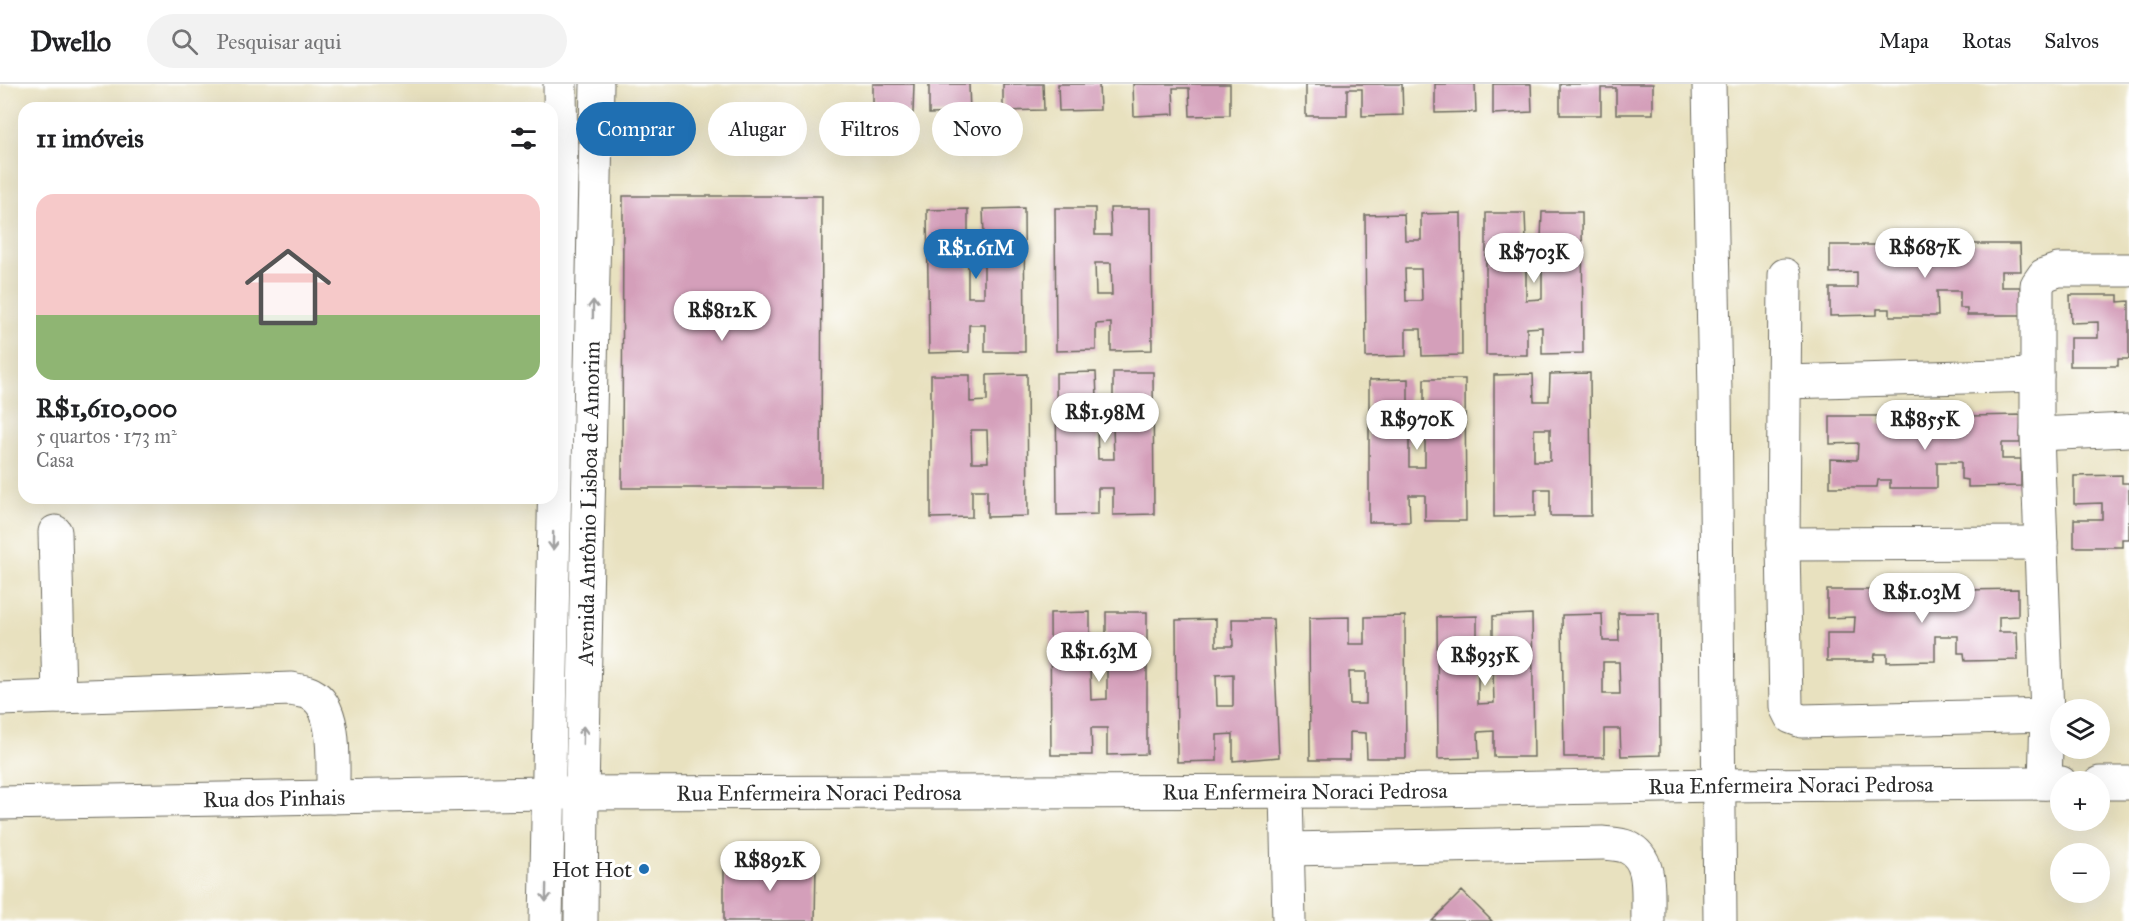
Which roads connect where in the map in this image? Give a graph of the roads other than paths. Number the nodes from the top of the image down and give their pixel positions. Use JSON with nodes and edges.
{"nodes":[{"id":1,"x":560,"y":84,"type":"edge"},
{"id":2,"x":597,"y":84,"type":"edge"},
{"id":3,"x":1709,"y":84,"type":"edge"},
{"id":4,"x":596,"y":171,"type":"junction"},
{"id":5,"x":561,"y":172,"type":"junction"},
{"id":6,"x":2129,"y":270,"type":"edge"},
{"id":7,"x":1785,"y":275,"type":"dead end"},
{"id":8,"x":558,"y":315,"type":"edge"},
{"id":9,"x":2037,"y":375,"type":"junction"},
{"id":10,"x":1785,"y":382,"type":"junction"},
{"id":11,"x":2129,"y":430,"type":"edge"},
{"id":12,"x":2037,"y":434,"type":"junction"},
{"id":13,"x":554,"y":504,"type":"edge"},
{"id":14,"x":55,"y":532,"type":"dead end"},
{"id":15,"x":2041,"y":543,"type":"junction"},
{"id":16,"x":1783,"y":544,"type":"junction"},
{"id":17,"x":59,"y":697,"type":"junction"},
{"id":18,"x":0,"y":699,"type":"edge"},
{"id":19,"x":2046,"y":724,"type":"junction"},
{"id":20,"x":2052,"y":771,"type":"edge"},
{"id":21,"x":2050,"y":783,"type":"edge"},
{"id":22,"x":2110,"y":783,"type":"edge"},
{"id":23,"x":2129,"y":783,"type":"edge"},
{"id":24,"x":1719,"y":785,"type":"junction"},
{"id":25,"x":1286,"y":792,"type":"junction"},
{"id":26,"x":548,"y":793,"type":"junction"},
{"id":27,"x":582,"y":793,"type":"junction"},
{"id":28,"x":333,"y":796,"type":"junction"},
{"id":29,"x":0,"y":803,"type":"edge"},
{"id":30,"x":1288,"y":849,"type":"junction"},
{"id":31,"x":1290,"y":920,"type":"edge"},
{"id":32,"x":546,"y":921,"type":"edge"},
{"id":33,"x":581,"y":921,"type":"edge"},
{"id":34,"x":1648,"y":921,"type":"edge"},
{"id":35,"x":1720,"y":921,"type":"edge"}],
"edges":[{"from":1,"to":5,"type":"street","name":"Avenida Antônio Lisboa de Amorim"},
{"from":2,"to":4,"type":"street","name":"Avenida Antônio Lisboa de Amorim"},
{"from":3,"to":24,"type":"street"},
{"from":4,"to":5,"type":"street"},
{"from":27,"to":4,"type":"street","name":"Avenida Antônio Lisboa de Amorim","one_way":true},
{"from":5,"to":8,"type":"street","name":"Avenida Antônio Lisboa de Amorim","one_way":true},
{"from":6,"to":9,"type":"street"},
{"from":7,"to":10,"type":"street"},
{"from":9,"to":10,"type":"street"},
{"from":9,"to":12,"type":"street"},
{"from":10,"to":16,"type":"street"},
{"from":11,"to":12,"type":"street"},
{"from":12,"to":15,"type":"street"},
{"from":13,"to":26,"type":"street","name":"Avenida Antônio Lisboa de Amorim","one_way":true},
{"from":14,"to":17,"type":"street"},
{"from":15,"to":16,"type":"street"},
{"from":15,"to":19,"type":"street"},
{"from":16,"to":19,"type":"street"},
{"from":17,"to":18,"type":"street"},
{"from":17,"to":28,"type":"street"},
{"from":19,"to":20,"type":"street"},
{"from":21,"to":24,"type":"street","name":"Rua Enfermeira Noraci Pedrosa"},
{"from":22,"to":23,"type":"street"},
{"from":24,"to":25,"type":"street","name":"Rua Enfermeira Noraci Pedrosa"},
{"from":24,"to":35,"type":"street"},
{"from":25,"to":27,"type":"street","name":"Rua Enfermeira Noraci Pedrosa"},
{"from":25,"to":30,"type":"street"},
{"from":26,"to":27,"type":"street","name":"Rua Enfermeira Noraci Pedrosa"},
{"from":26,"to":28,"type":"street","name":"Rua dos Pinhais"},
{"from":26,"to":32,"type":"street","name":"Avenida Antônio Lisboa de Amorim","one_way":true},
{"from":27,"to":33,"type":"street","name":"Avenida Antônio Lisboa de Amorim"},
{"from":28,"to":29,"type":"street","name":"Rua dos Pinhais"},
{"from":30,"to":31,"type":"street"},
{"from":30,"to":34,"type":"street"}]}
